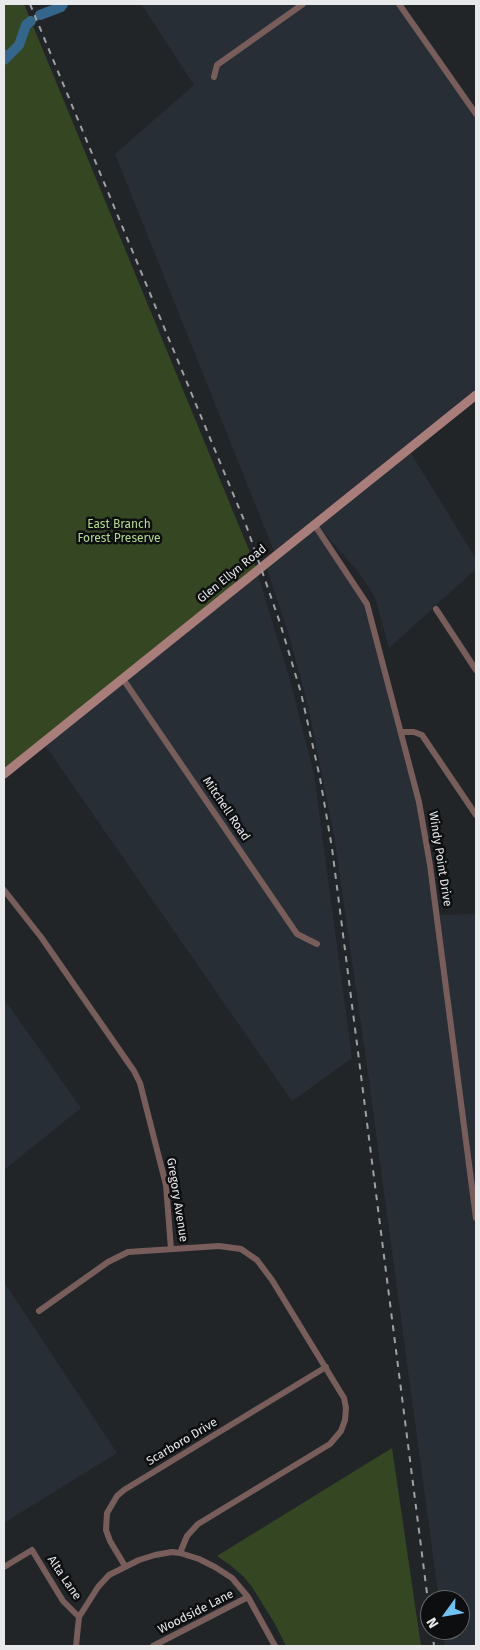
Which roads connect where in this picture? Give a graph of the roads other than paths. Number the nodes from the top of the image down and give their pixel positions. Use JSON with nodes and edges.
{"nodes":[{"id":1,"x":304,"y":4,"type":"edge"},
{"id":2,"x":399,"y":4,"type":"edge"},
{"id":3,"x":214,"y":77,"type":"dead end"},
{"id":4,"x":476,"y":114,"type":"edge"},
{"id":5,"x":476,"y":395,"type":"edge"},
{"id":6,"x":314,"y":524,"type":"junction"},
{"id":7,"x":436,"y":609,"type":"dead end"},
{"id":8,"x":476,"y":670,"type":"edge"},
{"id":9,"x":123,"y":679,"type":"junction"},
{"id":10,"x":401,"y":732,"type":"junction"},
{"id":11,"x":4,"y":774,"type":"edge"},
{"id":12,"x":476,"y":815,"type":"edge"},
{"id":13,"x":4,"y":890,"type":"edge"},
{"id":14,"x":317,"y":944,"type":"dead end"},
{"id":15,"x":476,"y":1218,"type":"edge"},
{"id":16,"x":171,"y":1249,"type":"junction"},
{"id":17,"x":39,"y":1311,"type":"dead end"},
{"id":18,"x":326,"y":1367,"type":"junction"},
{"id":19,"x":180,"y":1553,"type":"junction"},
{"id":20,"x":125,"y":1566,"type":"junction"},
{"id":21,"x":4,"y":1567,"type":"edge"},
{"id":22,"x":248,"y":1597,"type":"junction"},
{"id":23,"x":80,"y":1617,"type":"junction"},
{"id":24,"x":76,"y":1646,"type":"edge"},
{"id":25,"x":153,"y":1646,"type":"edge"},
{"id":26,"x":275,"y":1646,"type":"edge"}],
"edges":[{"from":1,"to":3,"type":"street"},
{"from":2,"to":4,"type":"street"},
{"from":5,"to":6,"type":"street","name":"Glen Ellyn Road"},
{"from":6,"to":9,"type":"street","name":"Glen Ellyn Road"},
{"from":6,"to":10,"type":"street","name":"Windy Point Drive"},
{"from":7,"to":8,"type":"street"},
{"from":9,"to":11,"type":"street","name":"Glen Ellyn Road"},
{"from":9,"to":14,"type":"street","name":"Mitchell Road"},
{"from":10,"to":12,"type":"street"},
{"from":10,"to":15,"type":"street","name":"Windy Point Drive"},
{"from":13,"to":16,"type":"street","name":"Gregory Avenue"},
{"from":16,"to":17,"type":"street"},
{"from":16,"to":18,"type":"street","name":"Gregory Avenue"},
{"from":18,"to":19,"type":"street","name":"Gregory Avenue"},
{"from":18,"to":20,"type":"street","name":"Scarboro Drive"},
{"from":19,"to":20,"type":"street"},
{"from":19,"to":22,"type":"street"},
{"from":20,"to":23,"type":"street"},
{"from":21,"to":23,"type":"street","name":"Alta Lane"},
{"from":22,"to":25,"type":"street","name":"Woodside Lane"},
{"from":22,"to":26,"type":"street"},
{"from":23,"to":24,"type":"street"}]}
